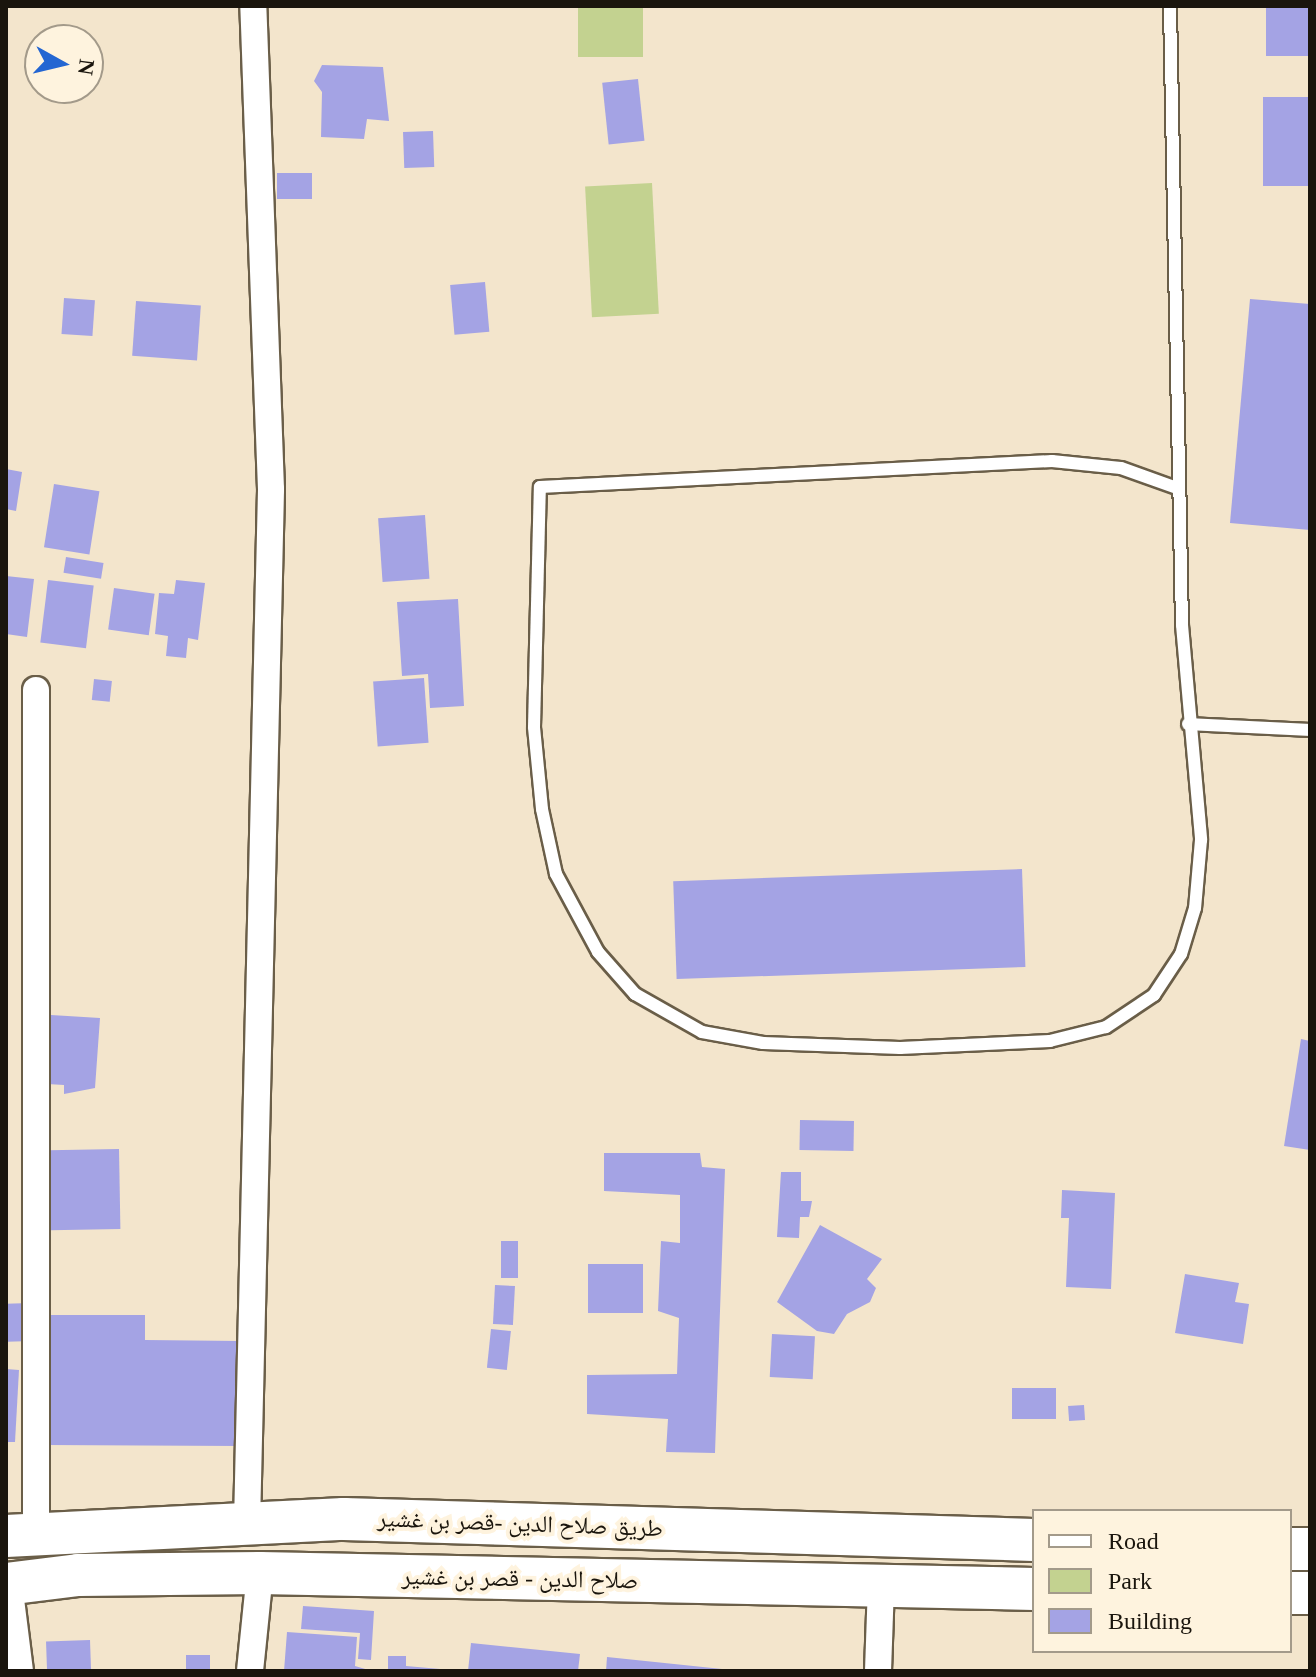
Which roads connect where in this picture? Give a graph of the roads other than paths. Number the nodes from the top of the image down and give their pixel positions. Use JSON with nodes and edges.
{"nodes":[{"id":1,"x":253,"y":6,"type":"edge"},
{"id":2,"x":1170,"y":6,"type":"edge"},
{"id":3,"x":1177,"y":488,"type":"junction"},
{"id":4,"x":36,"y":690,"type":"dead end"},
{"id":5,"x":1188,"y":724,"type":"junction"},
{"id":6,"x":1310,"y":730,"type":"edge"},
{"id":7,"x":247,"y":1524,"type":"junction"},
{"id":8,"x":21,"y":1534,"type":"edge"},
{"id":9,"x":1032,"y":1540,"type":"edge"},
{"id":10,"x":260,"y":1573,"type":"junction"},
{"id":11,"x":8,"y":1583,"type":"edge"},
{"id":12,"x":881,"y":1587,"type":"junction"},
{"id":13,"x":1032,"y":1589,"type":"edge"},
{"id":14,"x":20,"y":1671,"type":"edge"},
{"id":15,"x":250,"y":1671,"type":"edge"},
{"id":16,"x":878,"y":1671,"type":"edge"}],
"edges":[{"from":1,"to":7,"type":"street"},
{"from":2,"to":3,"type":"lane"},
{"from":3,"to":5,"type":"lane"},
{"from":3,"to":5,"type":"lane"},
{"from":4,"to":8,"type":"street"},
{"from":5,"to":6,"type":"lane"},
{"from":7,"to":8,"type":"highway","name":"طريق صلاح الدين -قصر بن غشير"},
{"from":7,"to":9,"type":"highway","name":"طريق صلاح الدين -قصر بن غشير"},
{"from":10,"to":11,"type":"highway","name":"صلاح الدين - قصر بن غشير"},
{"from":10,"to":12,"type":"highway","name":"صلاح الدين - قصر بن غشير"},
{"from":10,"to":15,"type":"street"},
{"from":11,"to":14,"type":"street"},
{"from":12,"to":13,"type":"highway","name":"صلاح الدين - قصر بن غشير"},
{"from":12,"to":16,"type":"street"}]}
